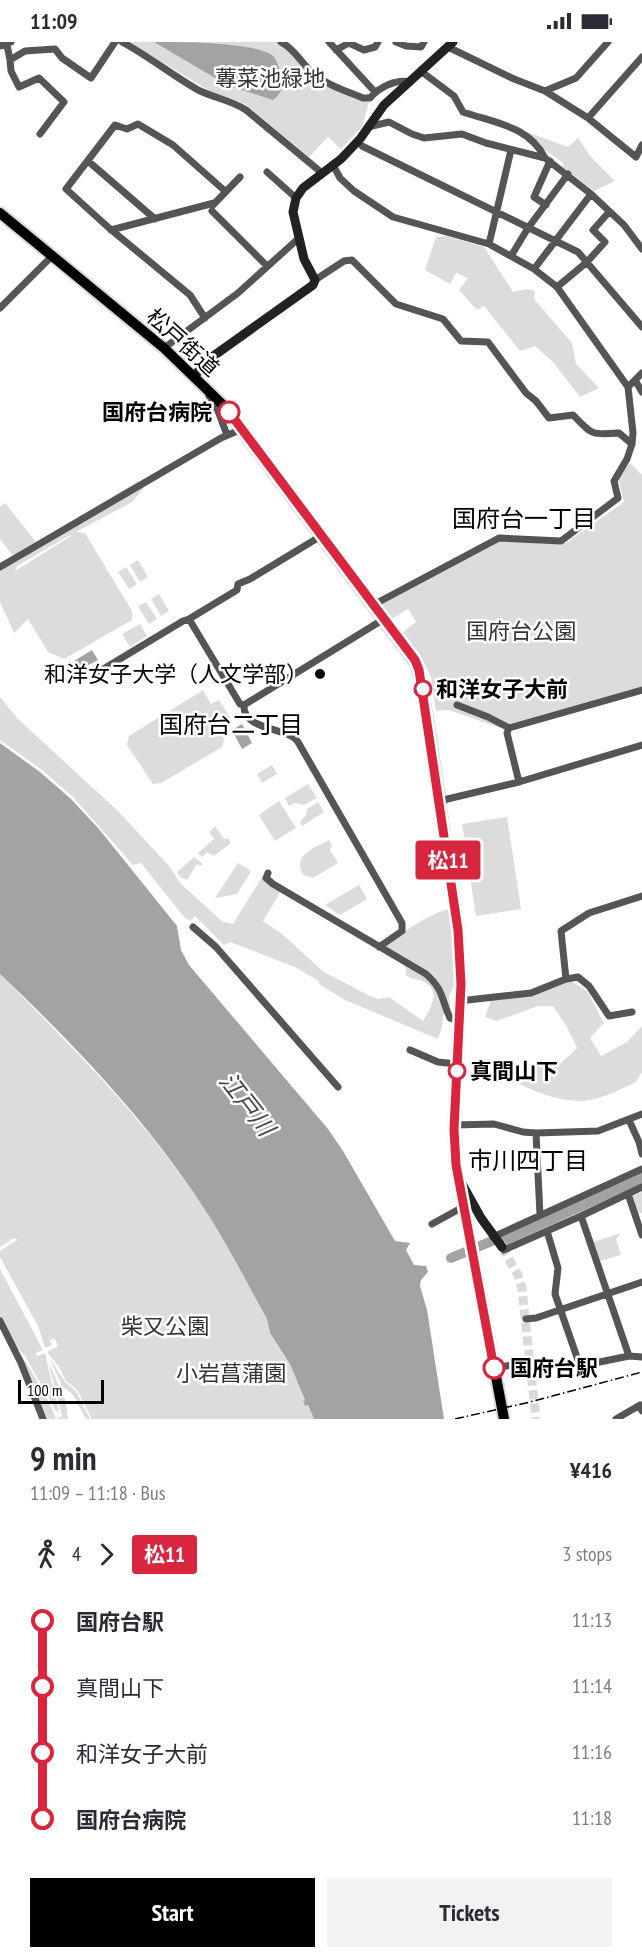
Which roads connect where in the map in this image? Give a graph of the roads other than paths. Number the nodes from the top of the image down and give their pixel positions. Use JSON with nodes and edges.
{"nodes":[{"id":1,"x":115,"y":42,"type":"edge"},
{"id":2,"x":122,"y":42,"type":"edge"},
{"id":3,"x":281,"y":42,"type":"edge"},
{"id":4,"x":329,"y":42,"type":"edge"},
{"id":5,"x":378,"y":42,"type":"edge"},
{"id":6,"x":396,"y":42,"type":"edge"},
{"id":7,"x":424,"y":42,"type":"edge"},
{"id":8,"x":608,"y":42,"type":"edge"},
{"id":9,"x":6,"y":44,"type":"edge"},
{"id":10,"x":451,"y":45,"type":"edge"},
{"id":11,"x":336,"y":50,"type":"junction"},
{"id":12,"x":642,"y":57,"type":"edge"},
{"id":13,"x":10,"y":60,"type":"junction"},
{"id":14,"x":422,"y":72,"type":"junction"},
{"id":15,"x":410,"y":82,"type":"junction"},
{"id":16,"x":375,"y":92,"type":"junction"},
{"id":17,"x":544,"y":92,"type":"junction"},
{"id":18,"x":588,"y":118,"type":"junction"},
{"id":19,"x":368,"y":127,"type":"junction"},
{"id":20,"x":40,"y":134,"type":"dead end"},
{"id":21,"x":642,"y":145,"type":"edge"},
{"id":22,"x":362,"y":146,"type":"dead end"},
{"id":23,"x":511,"y":150,"type":"junction"},
{"id":24,"x":88,"y":160,"type":"junction"},
{"id":25,"x":547,"y":160,"type":"junction"},
{"id":26,"x":333,"y":165,"type":"junction"},
{"id":27,"x":267,"y":172,"type":"dead end"},
{"id":28,"x":322,"y":173,"type":"junction"},
{"id":29,"x":568,"y":174,"type":"junction"},
{"id":30,"x":240,"y":177,"type":"dead end"},
{"id":31,"x":225,"y":191,"type":"junction"},
{"id":32,"x":591,"y":194,"type":"junction"},
{"id":33,"x":296,"y":198,"type":"junction"},
{"id":34,"x":214,"y":203,"type":"junction"},
{"id":35,"x":546,"y":205,"type":"junction"},
{"id":36,"x":609,"y":212,"type":"junction"},
{"id":37,"x":0,"y":213,"type":"edge"},
{"id":38,"x":497,"y":213,"type":"junction"},
{"id":39,"x":155,"y":219,"type":"junction"},
{"id":40,"x":528,"y":228,"type":"junction"},
{"id":41,"x":111,"y":230,"type":"junction"},
{"id":42,"x":299,"y":238,"type":"junction"},
{"id":43,"x":556,"y":242,"type":"junction"},
{"id":44,"x":489,"y":244,"type":"junction"},
{"id":45,"x":642,"y":249,"type":"edge"},
{"id":46,"x":52,"y":256,"type":"junction"},
{"id":47,"x":511,"y":256,"type":"junction"},
{"id":48,"x":587,"y":262,"type":"junction"},
{"id":49,"x":267,"y":266,"type":"junction"},
{"id":50,"x":534,"y":269,"type":"junction"},
{"id":51,"x":315,"y":280,"type":"junction"},
{"id":52,"x":556,"y":287,"type":"junction"},
{"id":53,"x":0,"y":308,"type":"edge"},
{"id":54,"x":205,"y":318,"type":"junction"},
{"id":55,"x":642,"y":327,"type":"edge"},
{"id":56,"x":164,"y":348,"type":"junction"},
{"id":57,"x":642,"y":373,"type":"edge"},
{"id":58,"x":197,"y":379,"type":"junction"},
{"id":59,"x":635,"y":380,"type":"junction"},
{"id":60,"x":628,"y":387,"type":"junction"},
{"id":61,"x":642,"y":392,"type":"edge"},
{"id":62,"x":242,"y":429,"type":"junction"},
{"id":63,"x":226,"y":435,"type":"junction"},
{"id":64,"x":632,"y":444,"type":"junction"},
{"id":65,"x":321,"y":536,"type":"junction"},
{"id":66,"x":0,"y":569,"type":"edge"},
{"id":67,"x":373,"y":605,"type":"junction"},
{"id":68,"x":189,"y":619,"type":"junction"},
{"id":69,"x":384,"y":619,"type":"junction"},
{"id":70,"x":95,"y":674,"type":"dead end"},
{"id":71,"x":642,"y":690,"type":"edge"},
{"id":72,"x":244,"y":705,"type":"junction"},
{"id":73,"x":457,"y":705,"type":"dead end"},
{"id":74,"x":509,"y":728,"type":"junction"},
{"id":75,"x":642,"y":745,"type":"edge"},
{"id":76,"x":519,"y":782,"type":"junction"},
{"id":77,"x":439,"y":801,"type":"junction"},
{"id":78,"x":268,"y":873,"type":"dead end"},
{"id":79,"x":642,"y":896,"type":"edge"},
{"id":80,"x":193,"y":927,"type":"dead end"},
{"id":81,"x":379,"y":947,"type":"junction"},
{"id":82,"x":566,"y":979,"type":"junction"},
{"id":83,"x":459,"y":1000,"type":"junction"},
{"id":84,"x":632,"y":1012,"type":"dead end"},
{"id":85,"x":458,"y":1020,"type":"junction"},
{"id":86,"x":410,"y":1050,"type":"dead end"},
{"id":87,"x":457,"y":1064,"type":"junction"},
{"id":88,"x":338,"y":1087,"type":"dead end"},
{"id":89,"x":642,"y":1114,"type":"edge"},
{"id":90,"x":629,"y":1120,"type":"junction"},
{"id":91,"x":454,"y":1125,"type":"junction"},
{"id":92,"x":536,"y":1133,"type":"junction"},
{"id":93,"x":642,"y":1154,"type":"edge"},
{"id":94,"x":642,"y":1169,"type":"edge"},
{"id":95,"x":458,"y":1177,"type":"junction"},
{"id":96,"x":642,"y":1187,"type":"edge"},
{"id":97,"x":628,"y":1194,"type":"junction"},
{"id":98,"x":464,"y":1212,"type":"junction"},
{"id":99,"x":540,"y":1215,"type":"junction"},
{"id":100,"x":581,"y":1216,"type":"junction"},
{"id":101,"x":481,"y":1218,"type":"junction"},
{"id":102,"x":432,"y":1224,"type":"dead end"},
{"id":103,"x":547,"y":1231,"type":"junction"},
{"id":104,"x":642,"y":1235,"type":"edge"},
{"id":105,"x":494,"y":1237,"type":"junction"},
{"id":106,"x":503,"y":1248,"type":"joint"},
{"id":107,"x":642,"y":1282,"type":"edge"},
{"id":108,"x":608,"y":1294,"type":"junction"},
{"id":109,"x":561,"y":1309,"type":"junction"},
{"id":110,"x":526,"y":1319,"type":"dead end"},
{"id":111,"x":0,"y":1321,"type":"edge"},
{"id":112,"x":629,"y":1356,"type":"junction"},
{"id":113,"x":642,"y":1357,"type":"edge"},
{"id":114,"x":530,"y":1362,"type":"dead end"},
{"id":115,"x":494,"y":1368,"type":"junction"},
{"id":116,"x":642,"y":1411,"type":"edge"},
{"id":117,"x":43,"y":1419,"type":"edge"},
{"id":118,"x":504,"y":1419,"type":"edge"},
{"id":119,"x":616,"y":1419,"type":"edge"}],
"edges":[{"from":1,"to":13,"type":"street"},
{"from":2,"to":28,"type":"street"},
{"from":3,"to":16,"type":"street"},
{"from":4,"to":11,"type":"street"},
{"from":5,"to":11,"type":"street"},
{"from":6,"to":7,"type":"street"},
{"from":8,"to":17,"type":"street"},
{"from":9,"to":13,"type":"street"},
{"from":10,"to":14,"type":"street"},
{"from":10,"to":17,"type":"street"},
{"from":11,"to":16,"type":"street"},
{"from":12,"to":18,"type":"street"},
{"from":13,"to":20,"type":"street"},
{"from":14,"to":15,"type":"street"},
{"from":14,"to":25,"type":"street"},
{"from":15,"to":16,"type":"street"},
{"from":15,"to":19,"type":"street"},
{"from":17,"to":18,"type":"street"},
{"from":18,"to":21,"type":"street"},
{"from":19,"to":23,"type":"street"},
{"from":19,"to":26,"type":"street"},
{"from":22,"to":38,"type":"street"},
{"from":23,"to":25,"type":"street"},
{"from":23,"to":38,"type":"street"},
{"from":24,"to":31,"type":"street"},
{"from":24,"to":39,"type":"street"},
{"from":24,"to":41,"type":"street"},
{"from":25,"to":29,"type":"street"},
{"from":25,"to":35,"type":"street"},
{"from":26,"to":28,"type":"street"},
{"from":26,"to":44,"type":"street"},
{"from":27,"to":33,"type":"street"},
{"from":28,"to":33,"type":"street"},
{"from":29,"to":32,"type":"street"},
{"from":29,"to":35,"type":"street"},
{"from":30,"to":31,"type":"street"},
{"from":31,"to":34,"type":"street"},
{"from":32,"to":36,"type":"street"},
{"from":32,"to":43,"type":"street"},
{"from":33,"to":42,"type":"street"},
{"from":34,"to":39,"type":"street"},
{"from":34,"to":49,"type":"street"},
{"from":35,"to":40,"type":"street"},
{"from":36,"to":45,"type":"street"},
{"from":36,"to":48,"type":"street"},
{"from":37,"to":46,"type":"main road","name":"松戸街道"},
{"from":38,"to":40,"type":"street"},
{"from":38,"to":44,"type":"street"},
{"from":39,"to":41,"type":"street"},
{"from":40,"to":43,"type":"street"},
{"from":40,"to":47,"type":"street"},
{"from":41,"to":54,"type":"street"},
{"from":42,"to":49,"type":"street"},
{"from":42,"to":51,"type":"street"},
{"from":43,"to":48,"type":"street"},
{"from":43,"to":50,"type":"street"},
{"from":44,"to":47,"type":"street"},
{"from":46,"to":53,"type":"street"},
{"from":46,"to":56,"type":"main road","name":"松戸街道"},
{"from":47,"to":50,"type":"street"},
{"from":48,"to":52,"type":"street"},
{"from":48,"to":55,"type":"street"},
{"from":49,"to":54,"type":"street"},
{"from":50,"to":52,"type":"street"},
{"from":51,"to":58,"type":"street"},
{"from":51,"to":64,"type":"street"},
{"from":52,"to":60,"type":"street"},
{"from":54,"to":56,"type":"street"},
{"from":56,"to":58,"type":"main road","name":"松戸街道"},
{"from":57,"to":59,"type":"street"},
{"from":58,"to":62,"type":"main road","name":"松戸街道"},
{"from":58,"to":63,"type":"street"},
{"from":59,"to":60,"type":"street"},
{"from":59,"to":61,"type":"street"},
{"from":60,"to":64,"type":"street"},
{"from":62,"to":63,"type":"street"},
{"from":62,"to":65,"type":"main road","name":"松戸街道"},
{"from":63,"to":66,"type":"street"},
{"from":64,"to":67,"type":"street"},
{"from":65,"to":67,"type":"main road","name":"松戸街道"},
{"from":65,"to":68,"type":"street"},
{"from":67,"to":69,"type":"main road","name":"松戸街道"},
{"from":68,"to":70,"type":"street"},
{"from":68,"to":72,"type":"street"},
{"from":69,"to":72,"type":"street"},
{"from":69,"to":77,"type":"main road","name":"松戸街道"},
{"from":71,"to":74,"type":"street"},
{"from":72,"to":81,"type":"street"},
{"from":73,"to":74,"type":"street"},
{"from":74,"to":76,"type":"street"},
{"from":75,"to":76,"type":"street"},
{"from":76,"to":77,"type":"street"},
{"from":77,"to":83,"type":"main road","name":"松戸街道"},
{"from":78,"to":81,"type":"street"},
{"from":79,"to":82,"type":"street"},
{"from":80,"to":88,"type":"street"},
{"from":81,"to":85,"type":"street"},
{"from":82,"to":83,"type":"street"},
{"from":82,"to":84,"type":"street"},
{"from":83,"to":85,"type":"main road","name":"松戸街道"},
{"from":85,"to":87,"type":"main road","name":"松戸街道"},
{"from":86,"to":87,"type":"street"},
{"from":87,"to":91,"type":"main road","name":"松戸街道"},
{"from":89,"to":90,"type":"street"},
{"from":90,"to":92,"type":"street"},
{"from":90,"to":93,"type":"street"},
{"from":91,"to":92,"type":"street"},
{"from":91,"to":95,"type":"main road","name":"松戸街道"},
{"from":92,"to":99,"type":"street"},
{"from":94,"to":99,"type":"street"},
{"from":95,"to":98,"type":"main road","name":"松戸街道"},
{"from":95,"to":101,"type":"street"},
{"from":96,"to":97,"type":"street"},
{"from":97,"to":100,"type":"street"},
{"from":97,"to":104,"type":"street"},
{"from":98,"to":101,"type":"street"},
{"from":98,"to":102,"type":"street"},
{"from":98,"to":115,"type":"main road","name":"松戸街道"},
{"from":99,"to":105,"type":"street"},
{"from":100,"to":103,"type":"street"},
{"from":100,"to":108,"type":"street"},
{"from":101,"to":105,"type":"street"},
{"from":103,"to":106,"type":"street"},
{"from":103,"to":109,"type":"street"},
{"from":105,"to":106,"type":"street"},
{"from":107,"to":108,"type":"street"},
{"from":108,"to":109,"type":"street"},
{"from":108,"to":112,"type":"street"},
{"from":109,"to":110,"type":"street"},
{"from":109,"to":112,"type":"street"},
{"from":111,"to":117,"type":"street"},
{"from":112,"to":113,"type":"street"},
{"from":114,"to":115,"type":"street"},
{"from":115,"to":118,"type":"main road","name":"松戸街道"},
{"from":116,"to":119,"type":"street"}]}
